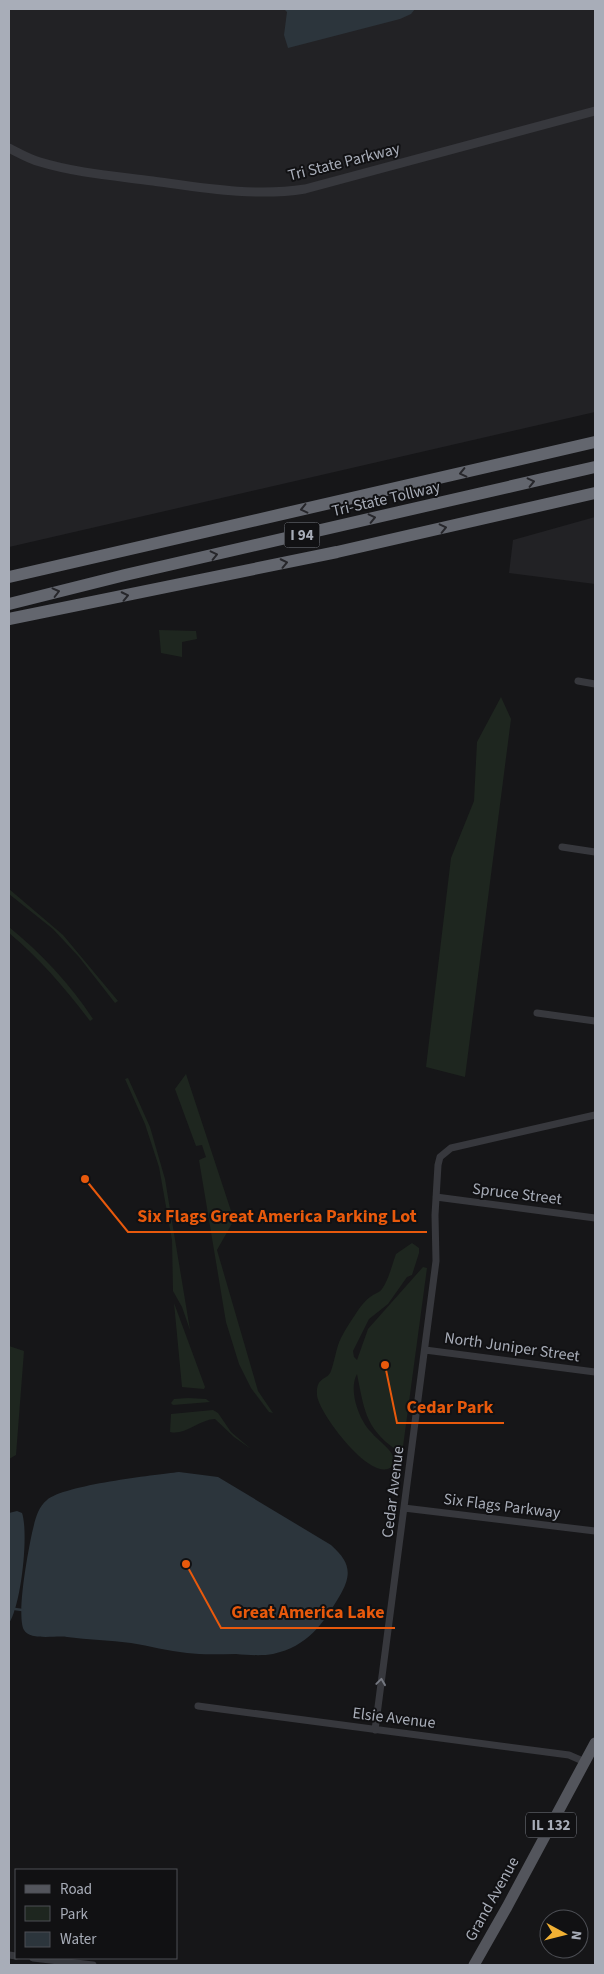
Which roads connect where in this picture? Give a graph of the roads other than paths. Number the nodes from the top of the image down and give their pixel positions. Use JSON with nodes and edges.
{"nodes":[{"id":1,"x":595,"y":110,"type":"edge"},
{"id":2,"x":9,"y":148,"type":"edge"},
{"id":3,"x":595,"y":442,"type":"edge"},
{"id":4,"x":595,"y":468,"type":"edge"},
{"id":5,"x":595,"y":493,"type":"edge"},
{"id":6,"x":9,"y":577,"type":"edge"},
{"id":7,"x":9,"y":604,"type":"edge"},
{"id":8,"x":9,"y":619,"type":"edge"},
{"id":9,"x":578,"y":681,"type":"dead end"},
{"id":10,"x":595,"y":684,"type":"edge"},
{"id":11,"x":562,"y":847,"type":"dead end"},
{"id":12,"x":595,"y":852,"type":"edge"},
{"id":13,"x":537,"y":1013,"type":"dead end"},
{"id":14,"x":595,"y":1022,"type":"edge"},
{"id":15,"x":595,"y":1115,"type":"edge"},
{"id":16,"x":436,"y":1197,"type":"junction"},
{"id":17,"x":595,"y":1218,"type":"edge"},
{"id":18,"x":425,"y":1350,"type":"junction"},
{"id":19,"x":595,"y":1372,"type":"edge"},
{"id":20,"x":404,"y":1508,"type":"junction"},
{"id":21,"x":595,"y":1532,"type":"edge"},
{"id":22,"x":198,"y":1706,"type":"dead end"},
{"id":23,"x":375,"y":1730,"type":"junction"},
{"id":24,"x":595,"y":1743,"type":"edge"},
{"id":25,"x":585,"y":1762,"type":"junction"},
{"id":26,"x":42,"y":1959,"type":"edge"},
{"id":27,"x":93,"y":1965,"type":"edge"},
{"id":28,"x":474,"y":1965,"type":"edge"}],
"edges":[{"from":1,"to":2,"type":"street","name":"Tri State Parkway"},
{"from":3,"to":6,"type":"highway","name":"Tri-State Tollway","number":"I 94","one_way":true},
{"from":7,"to":4,"type":"highway","name":"Tri-State Tollway","number":"I 94","one_way":true},
{"from":8,"to":5,"type":"highway","one_way":true},
{"from":9,"to":10,"type":"street"},
{"from":11,"to":12,"type":"street"},
{"from":13,"to":14,"type":"street"},
{"from":15,"to":16,"type":"street","name":"Cedar Avenue"},
{"from":16,"to":17,"type":"street","name":"Spruce Street"},
{"from":16,"to":18,"type":"street","name":"Cedar Avenue"},
{"from":18,"to":19,"type":"street","name":"North Juniper Street"},
{"from":18,"to":20,"type":"street","name":"Cedar Avenue"},
{"from":20,"to":21,"type":"street","name":"Six Flags Parkway"},
{"from":23,"to":20,"type":"street","name":"Cedar Avenue","one_way":true},
{"from":22,"to":23,"type":"street","name":"Elsie Avenue"},
{"from":23,"to":25,"type":"street","name":"Elsie Avenue"},
{"from":24,"to":25,"type":"main road","name":"Grand Avenue","number":"IL 132"},
{"from":25,"to":28,"type":"main road","name":"Grand Avenue","number":"IL 132"},
{"from":26,"to":27,"type":"street"}]}
